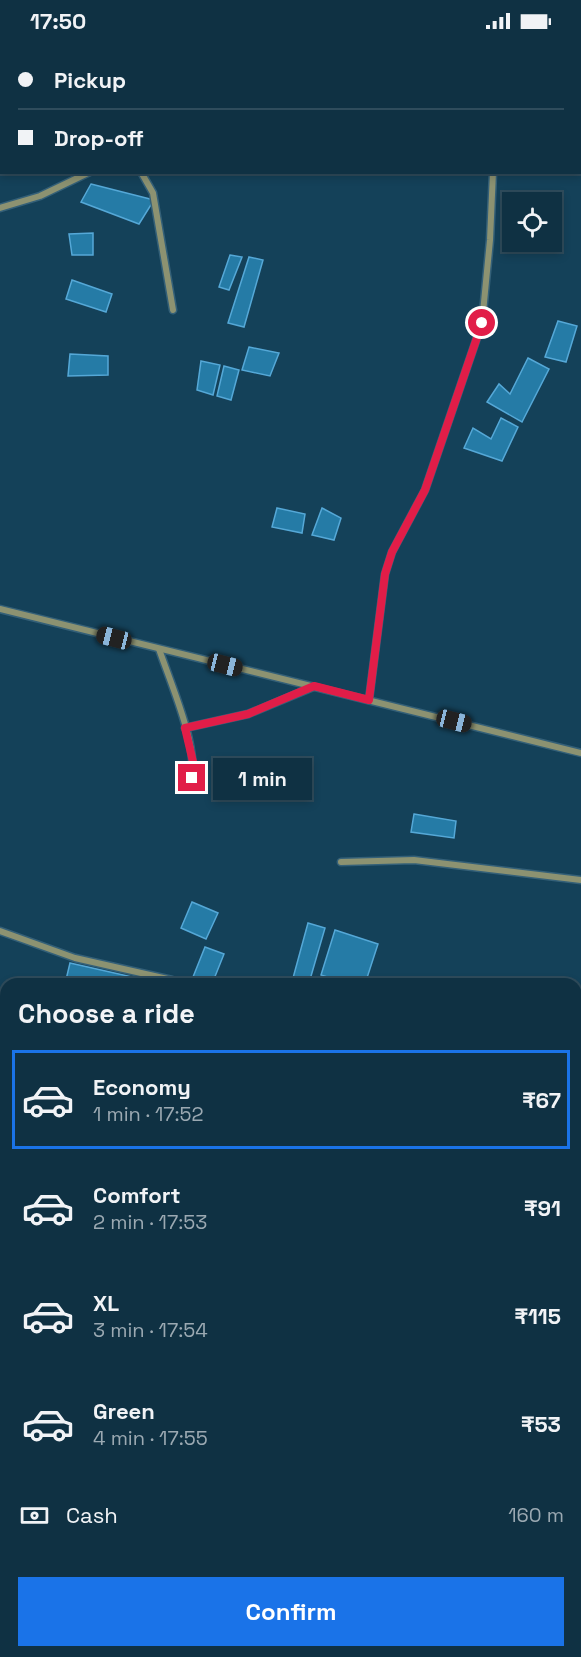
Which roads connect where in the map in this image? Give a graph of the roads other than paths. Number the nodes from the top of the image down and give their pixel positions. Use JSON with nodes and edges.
{"nodes":[{"id":1,"x":86,"y":174,"type":"edge"},
{"id":2,"x":142,"y":174,"type":"edge"},
{"id":3,"x":493,"y":174,"type":"edge"},
{"id":4,"x":0,"y":208,"type":"edge"},
{"id":5,"x":173,"y":310,"type":"dead end"},
{"id":6,"x":0,"y":609,"type":"edge"},
{"id":7,"x":159,"y":649,"type":"junction"},
{"id":8,"x":314,"y":686,"type":"junction"},
{"id":9,"x":369,"y":700,"type":"junction"},
{"id":10,"x":185,"y":728,"type":"junction"},
{"id":11,"x":581,"y":753,"type":"edge"},
{"id":12,"x":192,"y":778,"type":"dead end"},
{"id":13,"x":340,"y":862,"type":"dead end"},
{"id":14,"x":581,"y":880,"type":"edge"},
{"id":15,"x":0,"y":931,"type":"edge"},
{"id":16,"x":163,"y":978,"type":"edge"}],
"edges":[{"from":1,"to":4,"type":"street"},
{"from":2,"to":5,"type":"street"},
{"from":3,"to":9,"type":"street"},
{"from":6,"to":7,"type":"street"},
{"from":7,"to":8,"type":"street"},
{"from":7,"to":10,"type":"street"},
{"from":8,"to":9,"type":"street"},
{"from":8,"to":10,"type":"street"},
{"from":9,"to":11,"type":"street"},
{"from":10,"to":12,"type":"street"},
{"from":13,"to":14,"type":"street"},
{"from":15,"to":16,"type":"street"}]}
